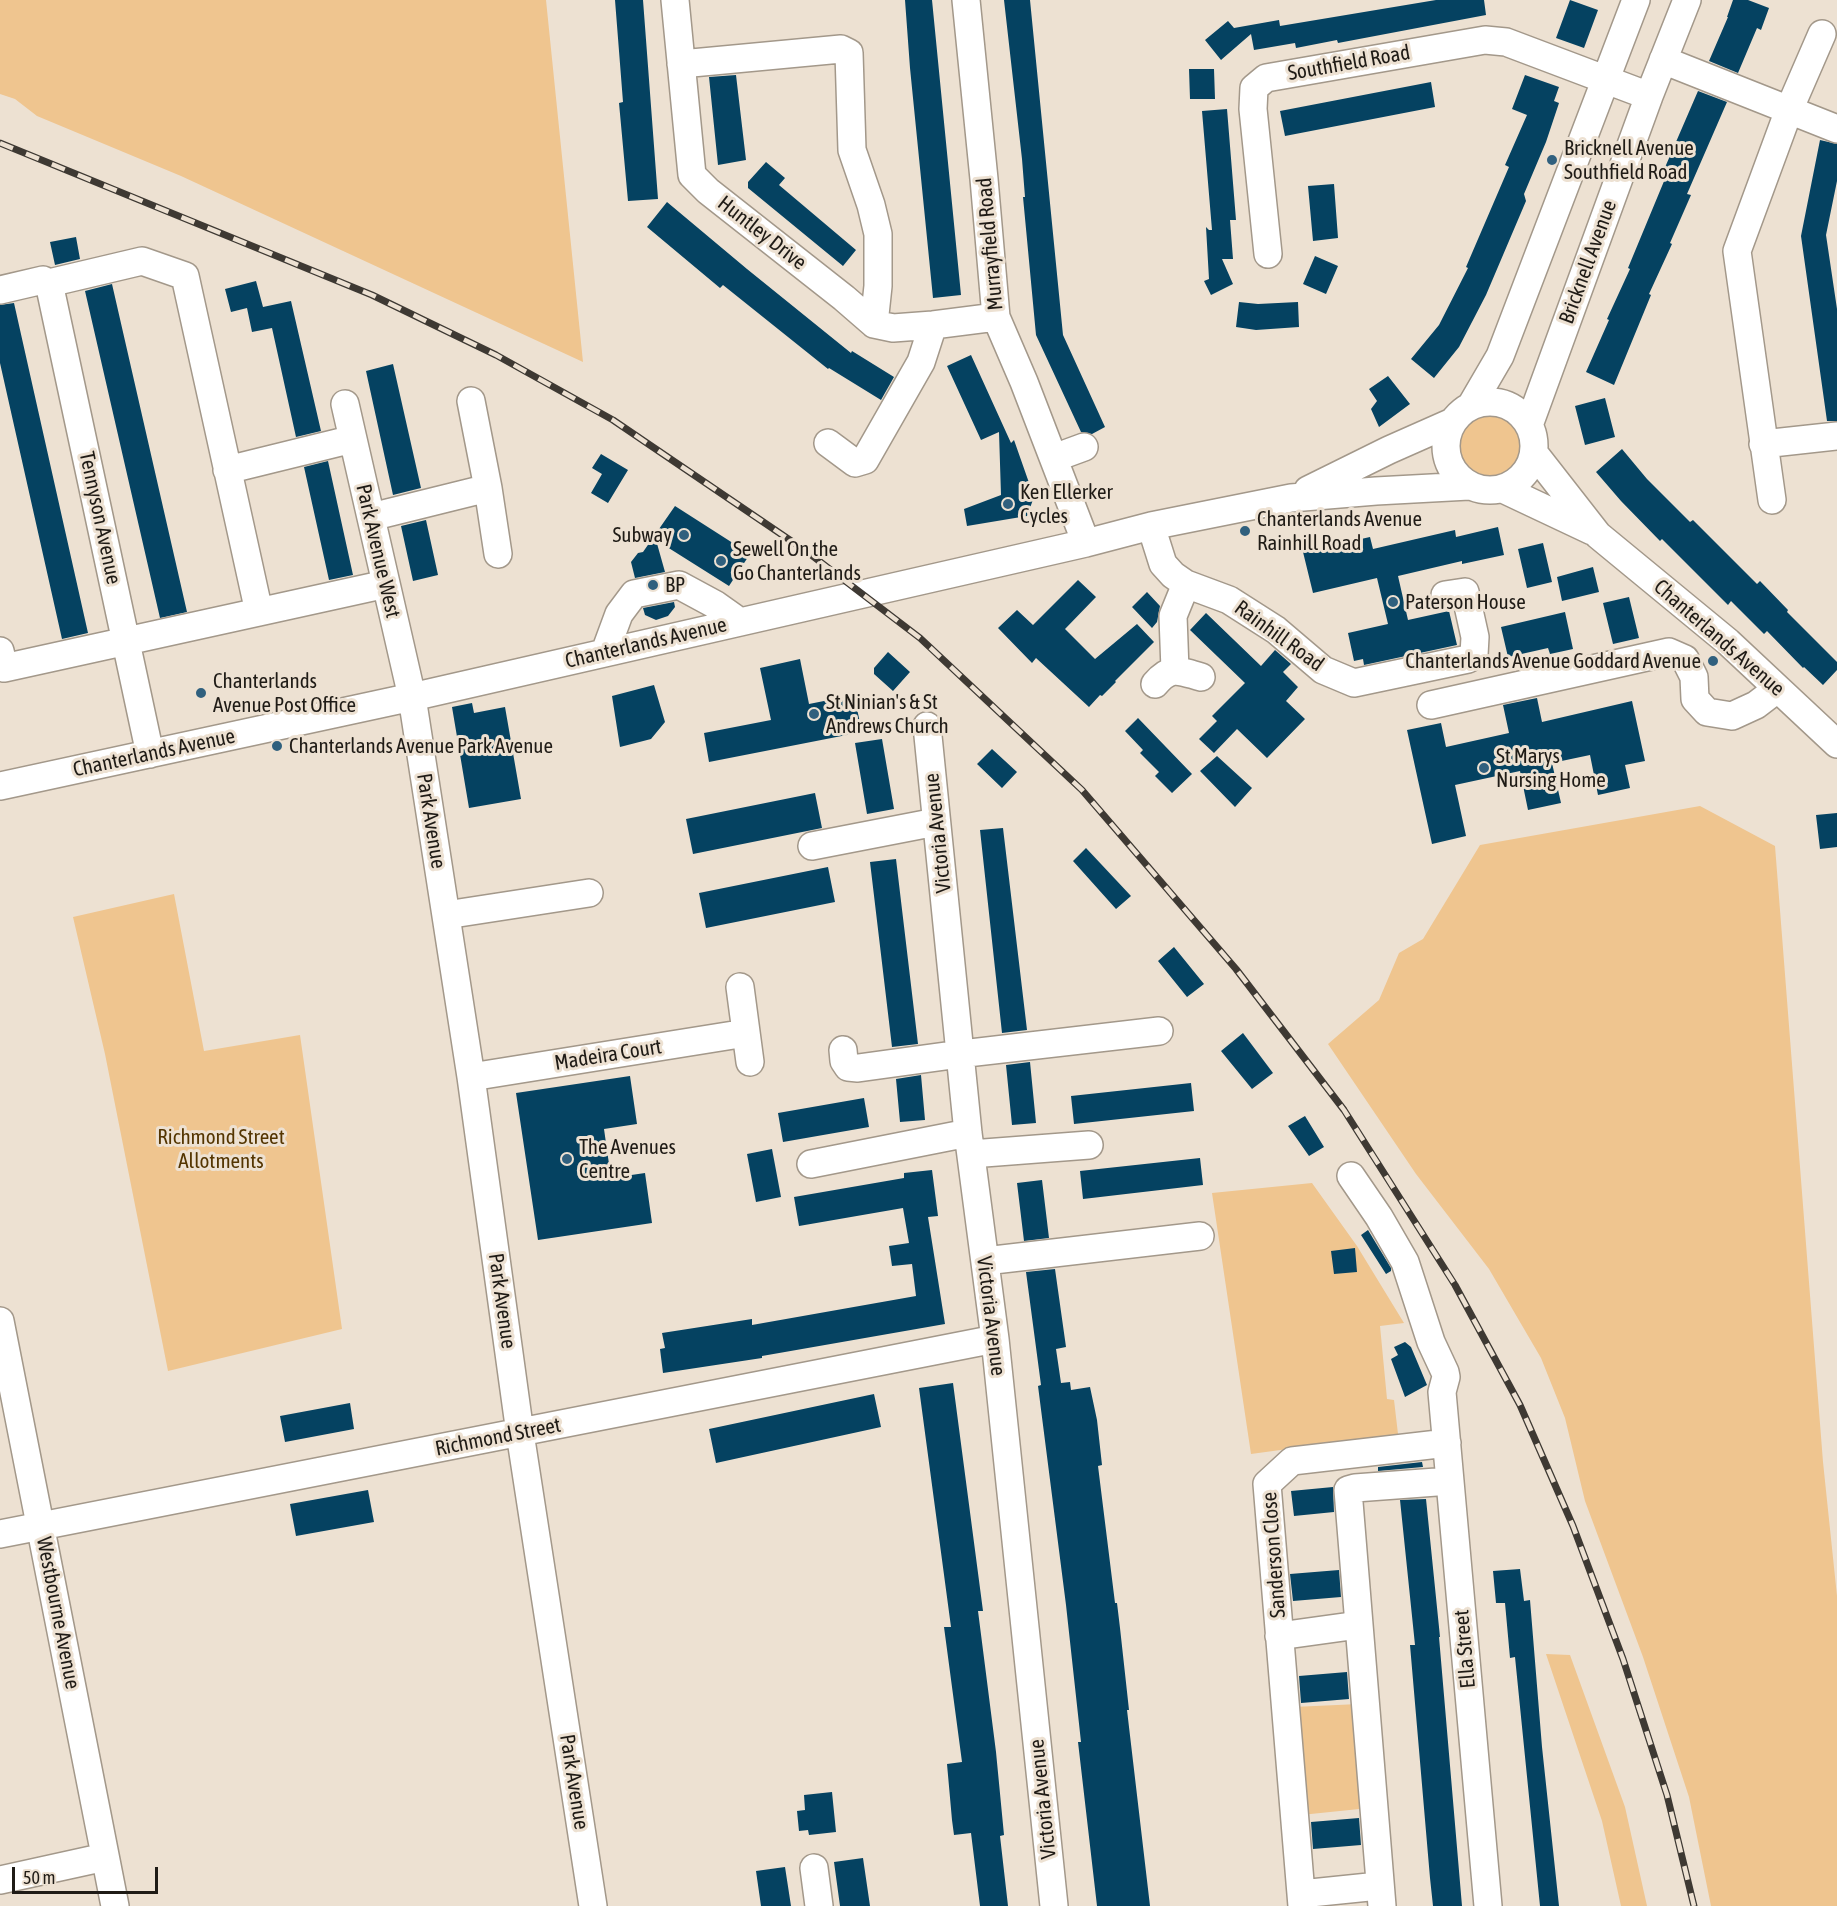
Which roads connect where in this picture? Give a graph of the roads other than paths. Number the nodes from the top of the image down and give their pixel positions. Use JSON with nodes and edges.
{"nodes":[{"id":1,"x":675,"y":0,"type":"edge"},
{"id":2,"x":966,"y":0,"type":"edge"},
{"id":3,"x":1636,"y":0,"type":"edge"},
{"id":4,"x":1687,"y":0,"type":"edge"},
{"id":5,"x":1822,"y":34,"type":"dead end"},
{"id":6,"x":1663,"y":60,"type":"junction"},
{"id":7,"x":681,"y":64,"type":"junction"},
{"id":8,"x":1606,"y":80,"type":"junction"},
{"id":9,"x":1649,"y":96,"type":"junction"},
{"id":10,"x":1789,"y":110,"type":"junction"},
{"id":11,"x":1837,"y":129,"type":"edge"},
{"id":12,"x":1268,"y":254,"type":"dead end"},
{"id":13,"x":49,"y":283,"type":"junction"},
{"id":14,"x":0,"y":290,"type":"edge"},
{"id":15,"x":996,"y":317,"type":"junction"},
{"id":16,"x":874,"y":324,"type":"junction"},
{"id":17,"x":933,"y":326,"type":"junction"},
{"id":18,"x":471,"y":401,"type":"dead end"},
{"id":19,"x":345,"y":404,"type":"dead end"},
{"id":20,"x":1472,"y":404,"type":"junction"},
{"id":21,"x":1450,"y":423,"type":"junction"},
{"id":22,"x":1530,"y":425,"type":"junction"},
{"id":23,"x":1837,"y":436,"type":"edge"},
{"id":24,"x":353,"y":440,"type":"junction"},
{"id":25,"x":828,"y":443,"type":"dead end"},
{"id":26,"x":1763,"y":444,"type":"junction"},
{"id":27,"x":1084,"y":447,"type":"dead end"},
{"id":28,"x":1534,"y":453,"type":"junction"},
{"id":29,"x":1054,"y":458,"type":"junction"},
{"id":30,"x":227,"y":471,"type":"junction"},
{"id":31,"x":1469,"y":486,"type":"junction"},
{"id":32,"x":488,"y":488,"type":"junction"},
{"id":33,"x":1503,"y":489,"type":"junction"},
{"id":34,"x":1291,"y":498,"type":"junction"},
{"id":35,"x":1772,"y":500,"type":"dead end"},
{"id":36,"x":371,"y":517,"type":"junction"},
{"id":37,"x":1151,"y":526,"type":"junction"},
{"id":38,"x":1598,"y":535,"type":"junction"},
{"id":39,"x":1086,"y":543,"type":"junction"},
{"id":40,"x":498,"y":554,"type":"dead end"},
{"id":41,"x":386,"y":584,"type":"junction"},
{"id":42,"x":1186,"y":584,"type":"junction"},
{"id":43,"x":1444,"y":595,"type":"dead end"},
{"id":44,"x":259,"y":612,"type":"junction"},
{"id":45,"x":740,"y":622,"type":"junction"},
{"id":46,"x":126,"y":641,"type":"junction"},
{"id":47,"x":0,"y":651,"type":"edge"},
{"id":48,"x":605,"y":652,"type":"junction"},
{"id":49,"x":1201,"y":677,"type":"dead end"},
{"id":50,"x":1777,"y":689,"type":"junction"},
{"id":51,"x":412,"y":697,"type":"junction"},
{"id":52,"x":1431,"y":705,"type":"dead end"},
{"id":53,"x":927,"y":726,"type":"dead end"},
{"id":54,"x":1837,"y":744,"type":"edge"},
{"id":55,"x":150,"y":754,"type":"junction"},
{"id":56,"x":0,"y":786,"type":"edge"},
{"id":57,"x":936,"y":822,"type":"junction"},
{"id":58,"x":812,"y":846,"type":"dead end"},
{"id":59,"x":589,"y":893,"type":"dead end"},
{"id":60,"x":446,"y":915,"type":"junction"},
{"id":61,"x":740,"y":987,"type":"dead end"},
{"id":62,"x":1159,"y":1031,"type":"dead end"},
{"id":63,"x":746,"y":1033,"type":"junction"},
{"id":64,"x":843,"y":1050,"type":"dead end"},
{"id":65,"x":960,"y":1053,"type":"junction"},
{"id":66,"x":750,"y":1062,"type":"dead end"},
{"id":67,"x":471,"y":1077,"type":"junction"},
{"id":68,"x":969,"y":1143,"type":"junction"},
{"id":69,"x":1089,"y":1145,"type":"dead end"},
{"id":70,"x":811,"y":1164,"type":"dead end"},
{"id":71,"x":1351,"y":1176,"type":"dead end"},
{"id":72,"x":1200,"y":1236,"type":"dead end"},
{"id":73,"x":985,"y":1261,"type":"junction"},
{"id":74,"x":0,"y":1321,"type":"edge"},
{"id":75,"x":995,"y":1339,"type":"junction"},
{"id":76,"x":520,"y":1433,"type":"junction"},
{"id":77,"x":1447,"y":1443,"type":"junction"},
{"id":78,"x":1450,"y":1481,"type":"junction"},
{"id":79,"x":42,"y":1527,"type":"junction"},
{"id":80,"x":0,"y":1534,"type":"edge"},
{"id":81,"x":1344,"y":1627,"type":"dead end"},
{"id":82,"x":1279,"y":1636,"type":"junction"},
{"id":83,"x":105,"y":1857,"type":"junction"},
{"id":84,"x":814,"y":1868,"type":"dead end"},
{"id":85,"x":0,"y":1880,"type":"edge"},
{"id":86,"x":1376,"y":1897,"type":"edge"},
{"id":87,"x":1302,"y":1900,"type":"edge"},
{"id":88,"x":115,"y":1906,"type":"edge"},
{"id":89,"x":593,"y":1906,"type":"edge"},
{"id":90,"x":819,"y":1906,"type":"edge"},
{"id":91,"x":1054,"y":1906,"type":"edge"},
{"id":92,"x":1488,"y":1906,"type":"edge"}],
"edges":[{"from":1,"to":7,"type":"street","name":"Huntley Drive"},
{"from":2,"to":15,"type":"street","name":"Murrayfield Road"},
{"from":3,"to":8,"type":"street"},
{"from":4,"to":6,"type":"street","name":"Bricknell Avenue"},
{"from":5,"to":10,"type":"street"},
{"from":6,"to":9,"type":"street","name":"Bricknell Avenue"},
{"from":6,"to":10,"type":"street"},
{"from":7,"to":16,"type":"street","name":"Huntley Drive"},
{"from":7,"to":16,"type":"street"},
{"from":8,"to":9,"type":"street","name":"Southfield Road"},
{"from":8,"to":12,"type":"street","name":"Southfield Road"},
{"from":8,"to":20,"type":"street"},
{"from":9,"to":22,"type":"street","name":"Bricknell Avenue"},
{"from":10,"to":11,"type":"street"},
{"from":10,"to":26,"type":"street"},
{"from":13,"to":14,"type":"street"},
{"from":13,"to":30,"type":"street"},
{"from":13,"to":46,"type":"street","name":"Tennyson Avenue"},
{"from":15,"to":17,"type":"street"},
{"from":15,"to":29,"type":"street","name":"Murrayfield Road"},
{"from":16,"to":17,"type":"street"},
{"from":17,"to":25,"type":"street"},
{"from":18,"to":32,"type":"street"},
{"from":19,"to":24,"type":"street","name":"Park Avenue West"},
{"from":20,"to":21,"type":"street"},
{"from":20,"to":22,"type":"street"},
{"from":21,"to":31,"type":"street"},
{"from":21,"to":34,"type":"street","name":"Chanterlands Avenue"},
{"from":22,"to":28,"type":"street"},
{"from":23,"to":26,"type":"street"},
{"from":24,"to":30,"type":"street"},
{"from":24,"to":36,"type":"street","name":"Park Avenue West"},
{"from":26,"to":35,"type":"street"},
{"from":27,"to":29,"type":"street"},
{"from":28,"to":33,"type":"street"},
{"from":28,"to":38,"type":"street","name":"Chanterlands Avenue"},
{"from":29,"to":39,"type":"street","name":"Murrayfield Road"},
{"from":30,"to":44,"type":"street"},
{"from":31,"to":33,"type":"street"},
{"from":31,"to":34,"type":"street","name":"Chanterlands Avenue"},
{"from":32,"to":36,"type":"street"},
{"from":32,"to":40,"type":"street"},
{"from":33,"to":38,"type":"street","name":"Chanterlands Avenue"},
{"from":34,"to":37,"type":"street","name":"Chanterlands Avenue"},
{"from":36,"to":41,"type":"street","name":"Park Avenue West"},
{"from":37,"to":39,"type":"street","name":"Chanterlands Avenue"},
{"from":37,"to":42,"type":"street","name":"Rainhill Road"},
{"from":38,"to":50,"type":"street","name":"Chanterlands Avenue"},
{"from":39,"to":45,"type":"street","name":"Chanterlands Avenue"},
{"from":41,"to":44,"type":"street"},
{"from":41,"to":51,"type":"street","name":"Park Avenue West"},
{"from":42,"to":43,"type":"street","name":"Rainhill Road"},
{"from":42,"to":49,"type":"street"},
{"from":44,"to":46,"type":"street"},
{"from":45,"to":48,"type":"street","name":"Chanterlands Avenue"},
{"from":45,"to":48,"type":"street"},
{"from":46,"to":47,"type":"street"},
{"from":46,"to":55,"type":"street","name":"Tennyson Avenue"},
{"from":48,"to":51,"type":"street","name":"Chanterlands Avenue"},
{"from":50,"to":52,"type":"street"},
{"from":50,"to":54,"type":"street","name":"Chanterlands Avenue"},
{"from":51,"to":55,"type":"street","name":"Chanterlands Avenue"},
{"from":51,"to":60,"type":"street","name":"Park Avenue"},
{"from":53,"to":57,"type":"street","name":"Victoria Avenue"},
{"from":55,"to":56,"type":"street","name":"Chanterlands Avenue"},
{"from":57,"to":58,"type":"street"},
{"from":57,"to":65,"type":"street","name":"Victoria Avenue"},
{"from":59,"to":60,"type":"street"},
{"from":60,"to":67,"type":"street","name":"Park Avenue"},
{"from":61,"to":63,"type":"street"},
{"from":62,"to":65,"type":"street"},
{"from":63,"to":66,"type":"street"},
{"from":63,"to":67,"type":"street","name":"Madeira Court"},
{"from":64,"to":65,"type":"street"},
{"from":65,"to":68,"type":"street","name":"Victoria Avenue"},
{"from":67,"to":76,"type":"street","name":"Park Avenue"},
{"from":68,"to":69,"type":"street"},
{"from":68,"to":70,"type":"street"},
{"from":68,"to":73,"type":"street","name":"Victoria Avenue"},
{"from":71,"to":77,"type":"street","name":"Ella Street"},
{"from":72,"to":73,"type":"street"},
{"from":73,"to":75,"type":"street","name":"Victoria Avenue"},
{"from":74,"to":79,"type":"street","name":"Westbourne Avenue"},
{"from":75,"to":76,"type":"street","name":"Richmond Street"},
{"from":75,"to":91,"type":"street","name":"Victoria Avenue"},
{"from":76,"to":79,"type":"street","name":"Richmond Street"},
{"from":76,"to":89,"type":"street","name":"Park Avenue"},
{"from":77,"to":78,"type":"street","name":"Ella Street"},
{"from":77,"to":82,"type":"street","name":"Sanderson Close"},
{"from":78,"to":86,"type":"street"},
{"from":78,"to":92,"type":"street","name":"Ella Street"},
{"from":79,"to":80,"type":"street","name":"Richmond Street"},
{"from":79,"to":83,"type":"street","name":"Westbourne Avenue"},
{"from":81,"to":82,"type":"street","name":"Sanderson Close"},
{"from":82,"to":87,"type":"street","name":"Sanderson Close"},
{"from":83,"to":85,"type":"street"},
{"from":83,"to":88,"type":"street","name":"Westbourne Avenue"},
{"from":84,"to":90,"type":"street"},
{"from":86,"to":87,"type":"street","name":"Sanderson Close"}]}
